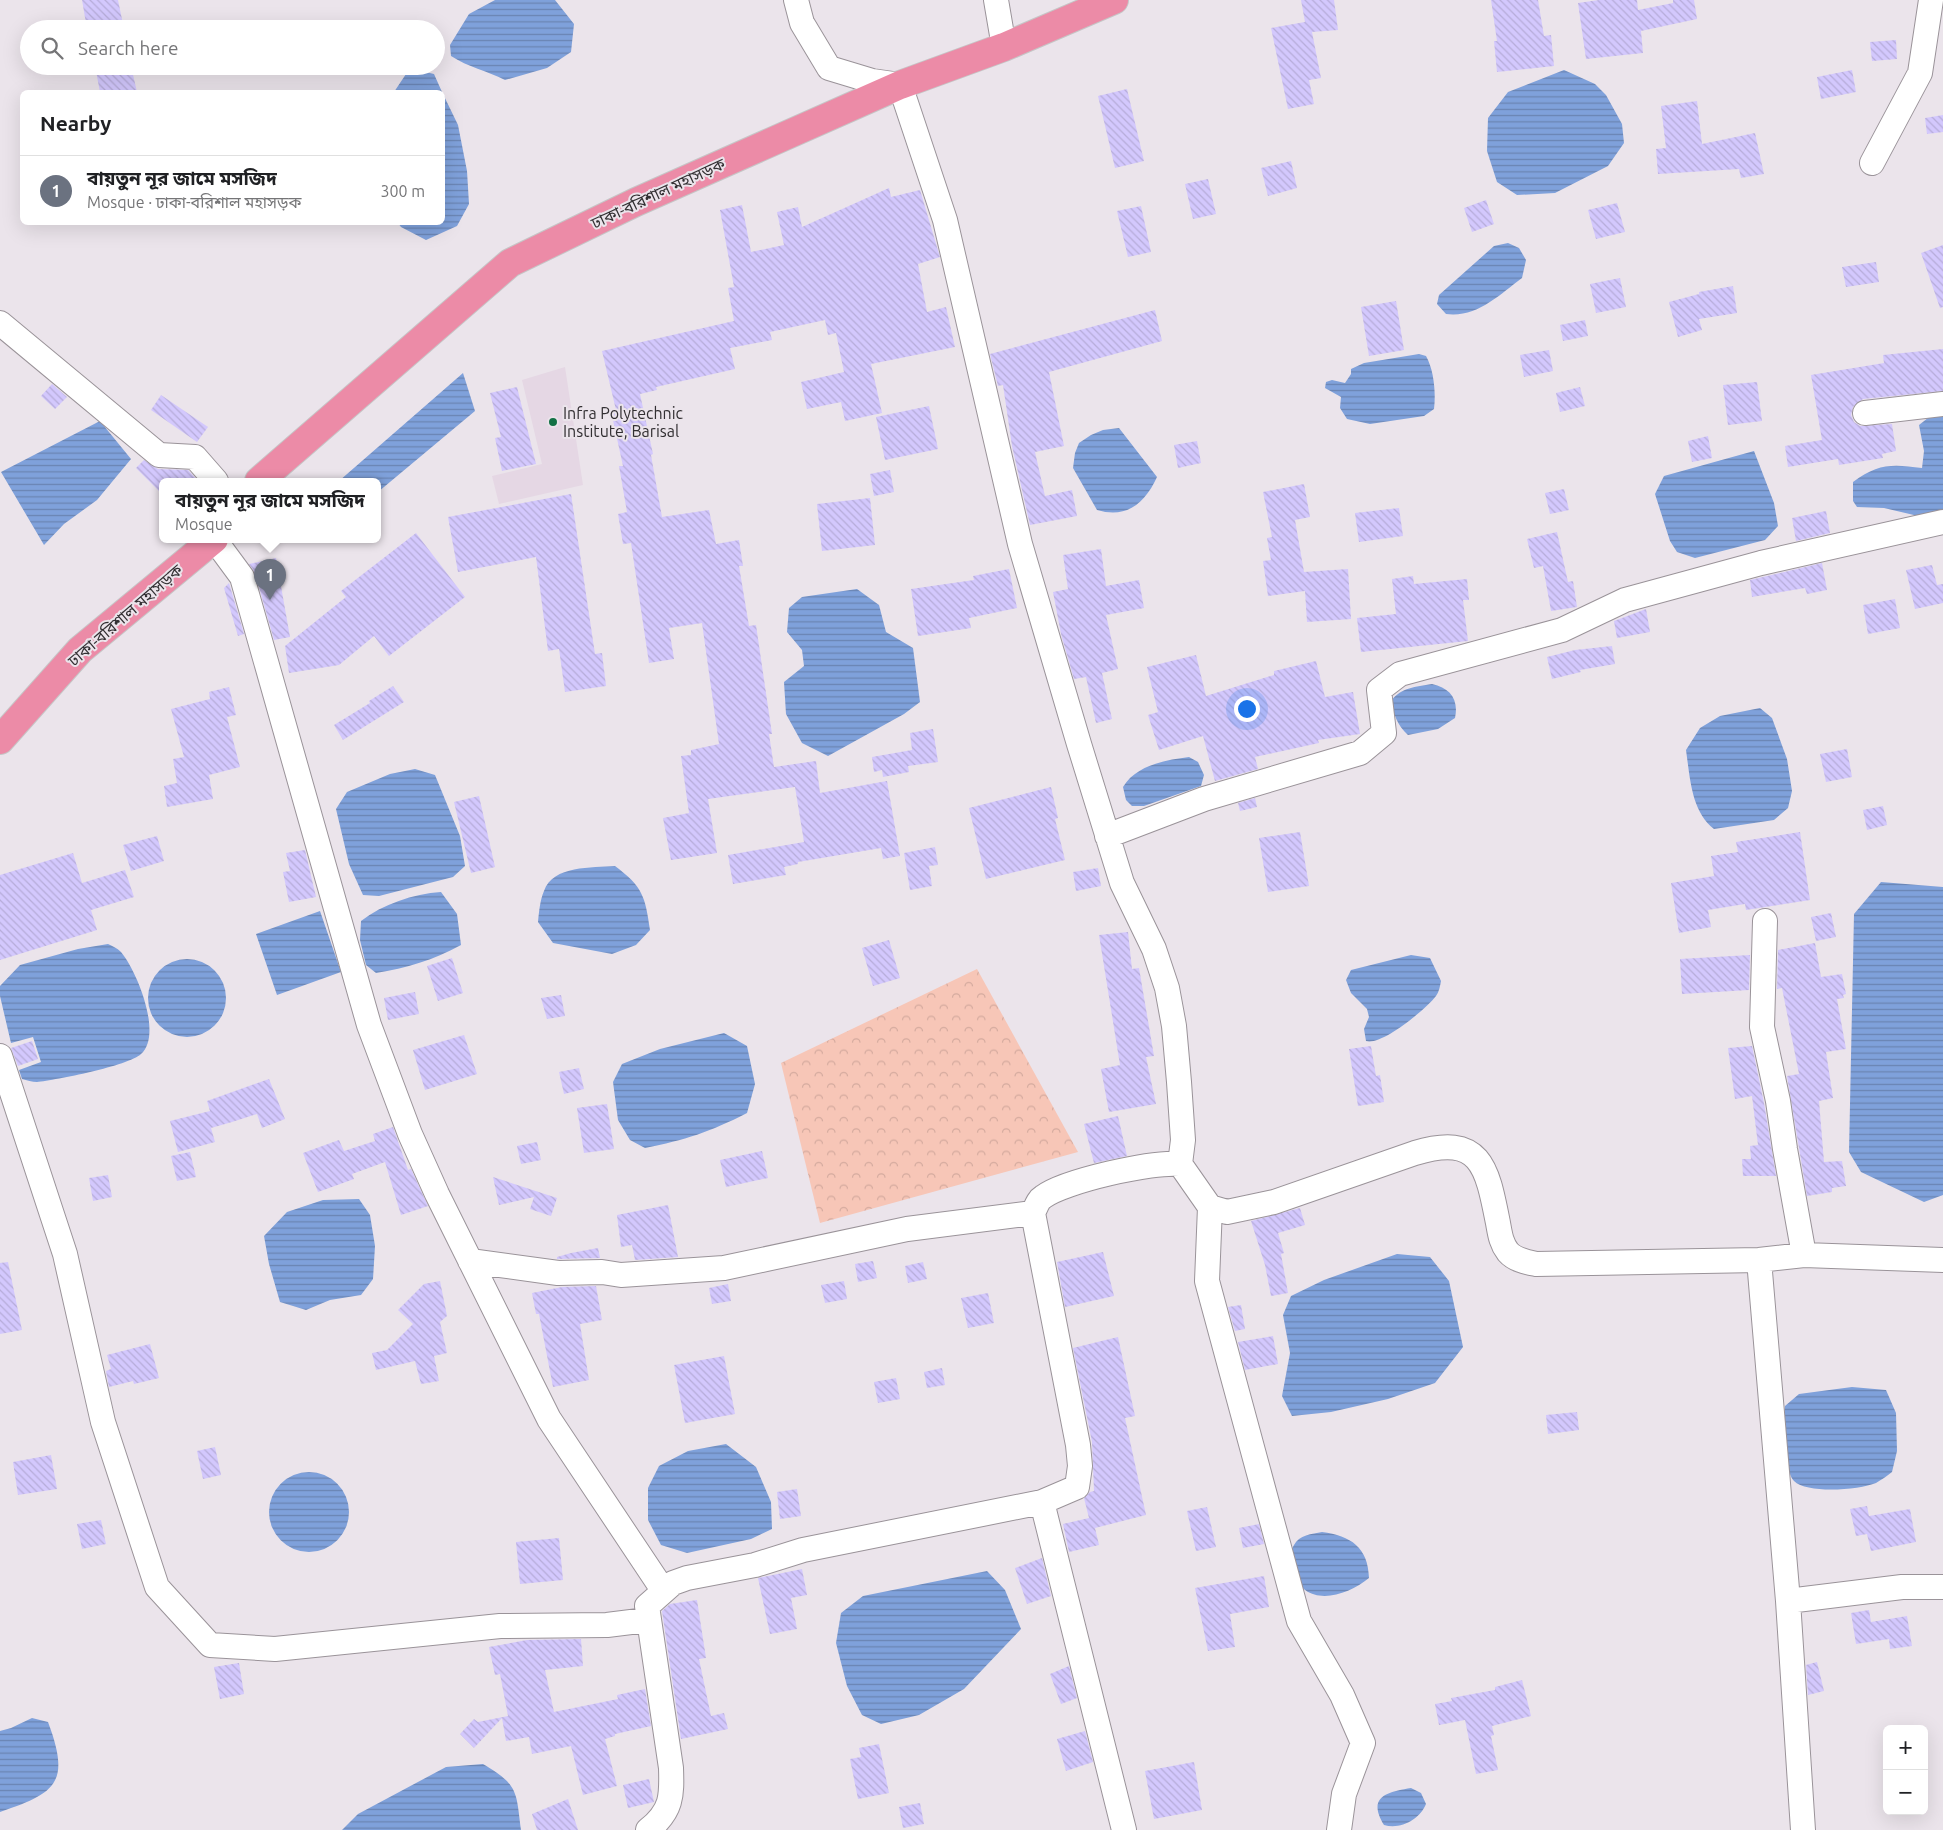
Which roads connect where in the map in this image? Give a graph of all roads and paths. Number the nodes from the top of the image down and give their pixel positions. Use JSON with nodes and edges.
{"nodes":[{"id":1,"x":796,"y":0,"type":"edge"},
{"id":2,"x":996,"y":0,"type":"edge"},
{"id":3,"x":1114,"y":0,"type":"edge"},
{"id":4,"x":1931,"y":0,"type":"edge"},
{"id":5,"x":1004,"y":47,"type":"junction"},
{"id":6,"x":900,"y":85,"type":"junction"},
{"id":7,"x":1872,"y":163,"type":"dead end"},
{"id":8,"x":0,"y":323,"type":"edge"},
{"id":9,"x":1943,"y":404,"type":"edge"},
{"id":10,"x":1865,"y":413,"type":"dead end"},
{"id":11,"x":213,"y":478,"type":"edge"},
{"id":12,"x":262,"y":478,"type":"edge"},
{"id":13,"x":1943,"y":522,"type":"edge"},
{"id":14,"x":209,"y":543,"type":"edge"},
{"id":15,"x":217,"y":543,"type":"edge"},
{"id":16,"x":0,"y":740,"type":"edge"},
{"id":17,"x":1107,"y":836,"type":"junction"},
{"id":18,"x":1764,"y":921,"type":"dead end"},
{"id":19,"x":0,"y":1056,"type":"edge"},
{"id":20,"x":1180,"y":1164,"type":"junction"},
{"id":21,"x":1210,"y":1207,"type":"junction"},
{"id":22,"x":1033,"y":1213,"type":"junction"},
{"id":23,"x":1804,"y":1255,"type":"junction"},
{"id":24,"x":1759,"y":1260,"type":"junction"},
{"id":25,"x":1943,"y":1260,"type":"edge"},
{"id":26,"x":470,"y":1261,"type":"junction"},
{"id":27,"x":1042,"y":1502,"type":"junction"},
{"id":28,"x":1943,"y":1588,"type":"edge"},
{"id":29,"x":663,"y":1590,"type":"junction"},
{"id":30,"x":1788,"y":1602,"type":"junction"},
{"id":31,"x":648,"y":1620,"type":"junction"},
{"id":32,"x":648,"y":1830,"type":"edge"},
{"id":33,"x":1124,"y":1830,"type":"edge"},
{"id":34,"x":1339,"y":1830,"type":"edge"},
{"id":35,"x":1803,"y":1830,"type":"edge"}],
"edges":[{"from":1,"to":6,"type":"street"},
{"from":2,"to":5,"type":"street"},
{"from":3,"to":5,"type":"highway","name":"ঢাকা-বরিশাল মহাসড়ক"},
{"from":4,"to":7,"type":"street"},
{"from":5,"to":6,"type":"highway","name":"ঢাকা-বরিশাল মহাসড়ক"},
{"from":6,"to":12,"type":"highway","name":"ঢাকা-বরিশাল মহাসড়ক"},
{"from":6,"to":17,"type":"street"},
{"from":8,"to":11,"type":"street"},
{"from":9,"to":10,"type":"street"},
{"from":13,"to":17,"type":"street"},
{"from":14,"to":16,"type":"highway","name":"ঢাকা-বরিশাল মহাসড়ক"},
{"from":15,"to":26,"type":"street"},
{"from":17,"to":20,"type":"street"},
{"from":18,"to":23,"type":"street"},
{"from":19,"to":31,"type":"street"},
{"from":20,"to":21,"type":"street"},
{"from":20,"to":22,"type":"street"},
{"from":21,"to":24,"type":"street"},
{"from":21,"to":34,"type":"street"},
{"from":22,"to":26,"type":"street"},
{"from":22,"to":27,"type":"street"},
{"from":23,"to":24,"type":"street"},
{"from":23,"to":25,"type":"street"},
{"from":24,"to":30,"type":"street"},
{"from":26,"to":29,"type":"street"},
{"from":27,"to":29,"type":"street"},
{"from":27,"to":33,"type":"street"},
{"from":28,"to":30,"type":"street"},
{"from":29,"to":31,"type":"street"},
{"from":30,"to":35,"type":"street"},
{"from":31,"to":32,"type":"street"}]}
